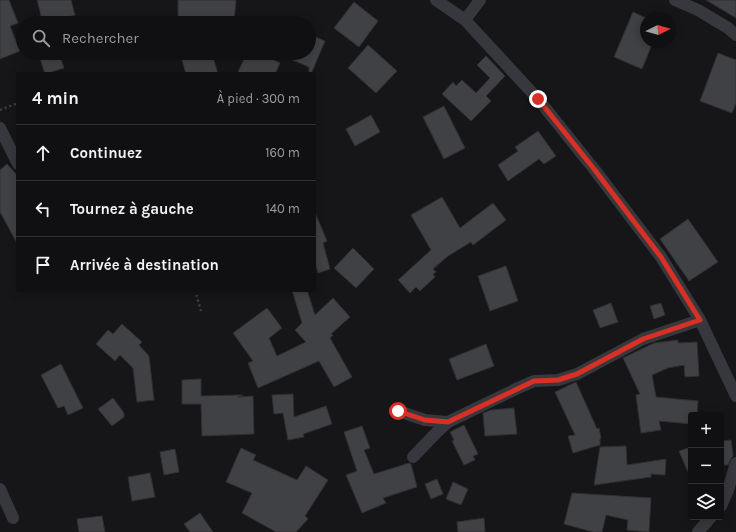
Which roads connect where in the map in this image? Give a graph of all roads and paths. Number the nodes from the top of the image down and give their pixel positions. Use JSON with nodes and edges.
{"nodes":[{"id":1,"x":436,"y":0,"type":"edge"},
{"id":2,"x":480,"y":0,"type":"edge"},
{"id":3,"x":675,"y":0,"type":"edge"},
{"id":4,"x":465,"y":20,"type":"junction"},
{"id":5,"x":736,"y":35,"type":"edge"},
{"id":6,"x":16,"y":104,"type":"edge"},
{"id":7,"x":0,"y":110,"type":"edge"},
{"id":8,"x":0,"y":128,"type":"edge"},
{"id":9,"x":16,"y":160,"type":"edge"},
{"id":10,"x":195,"y":292,"type":"edge"},
{"id":11,"x":202,"y":311,"type":"dead end"},
{"id":12,"x":700,"y":320,"type":"junction"},
{"id":13,"x":736,"y":396,"type":"edge"},
{"id":14,"x":398,"y":411,"type":"dead end"},
{"id":15,"x":448,"y":422,"type":"junction"},
{"id":16,"x":413,"y":457,"type":"dead end"},
{"id":17,"x":736,"y":463,"type":"edge"},
{"id":18,"x":0,"y":489,"type":"edge"},
{"id":19,"x":724,"y":499,"type":"edge"},
{"id":20,"x":13,"y":518,"type":"dead end"},
{"id":21,"x":708,"y":520,"type":"edge"},
{"id":22,"x":698,"y":532,"type":"edge"}],
"edges":[{"from":1,"to":4,"type":"street"},
{"from":2,"to":4,"type":"street"},
{"from":3,"to":5,"type":"street"},
{"from":4,"to":12,"type":"street"},
{"from":6,"to":7,"type":"path"},
{"from":8,"to":9,"type":"street"},
{"from":10,"to":11,"type":"path"},
{"from":12,"to":13,"type":"street"},
{"from":12,"to":15,"type":"street"},
{"from":14,"to":15,"type":"street"},
{"from":15,"to":16,"type":"street"},
{"from":17,"to":19,"type":"street"},
{"from":18,"to":20,"type":"street"},
{"from":21,"to":22,"type":"street"}]}
